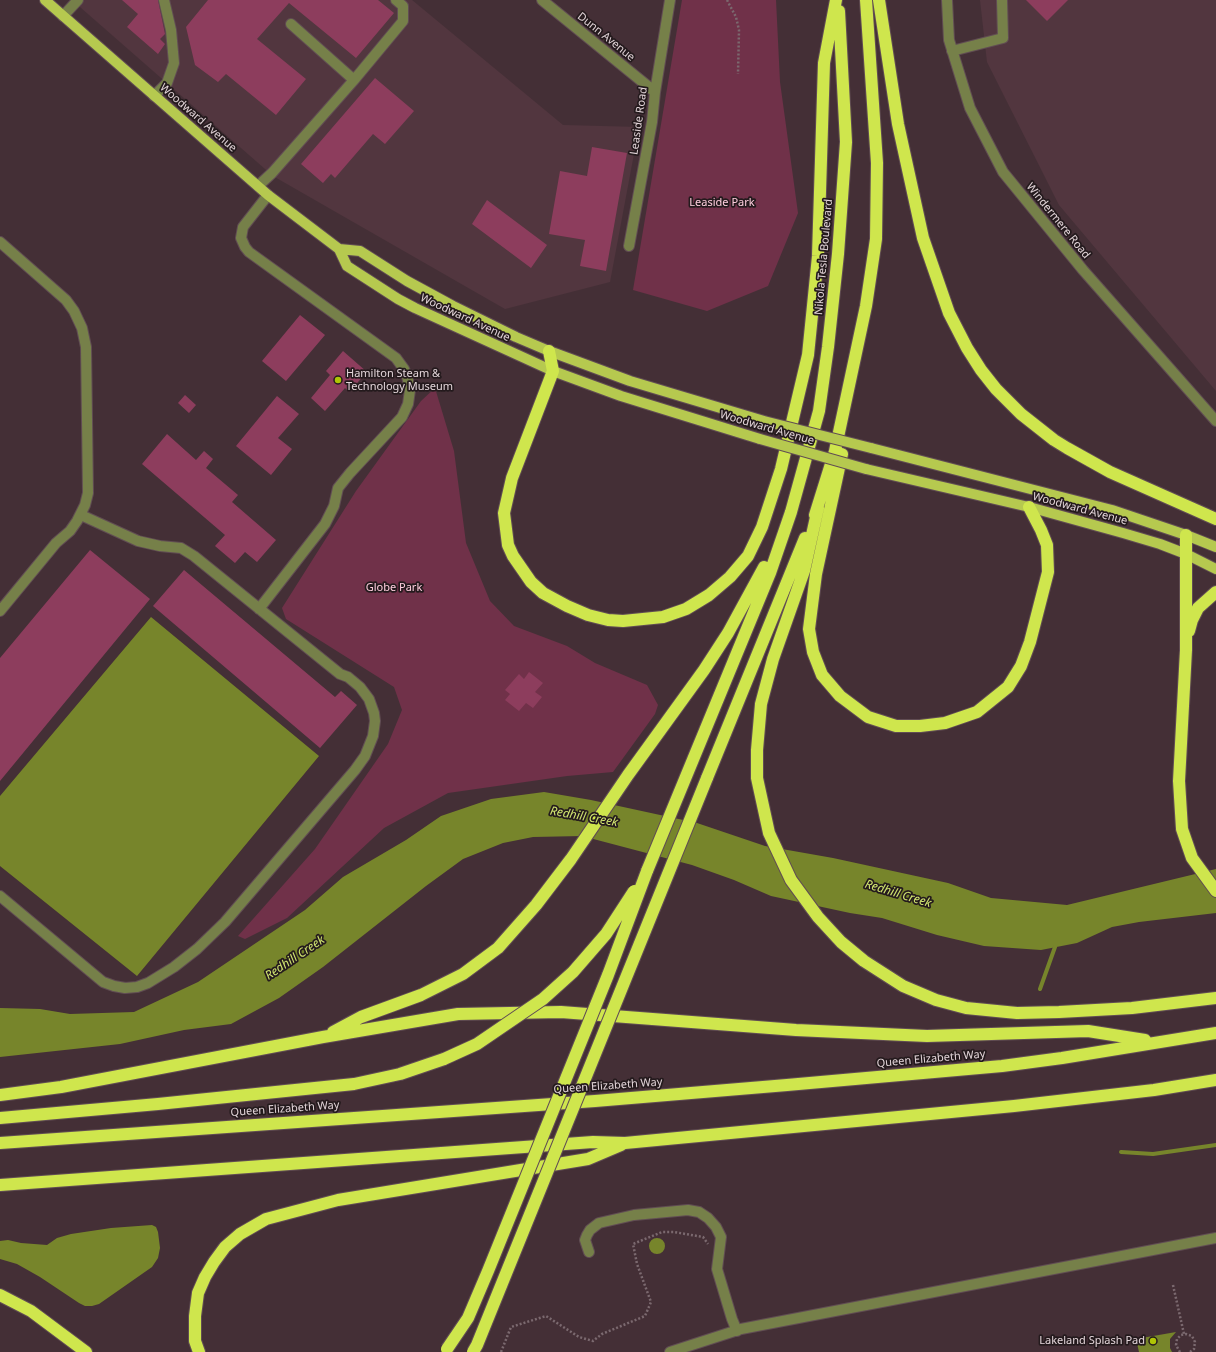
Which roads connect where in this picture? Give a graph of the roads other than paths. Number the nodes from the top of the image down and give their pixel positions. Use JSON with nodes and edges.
{"nodes":[{"id":1,"x":45,"y":0,"type":"edge"},
{"id":2,"x":78,"y":0,"type":"edge"},
{"id":3,"x":164,"y":0,"type":"edge"},
{"id":4,"x":396,"y":0,"type":"edge"},
{"id":5,"x":542,"y":0,"type":"edge"},
{"id":6,"x":670,"y":0,"type":"edge"},
{"id":7,"x":837,"y":0,"type":"edge"},
{"id":8,"x":866,"y":0,"type":"edge"},
{"id":9,"x":879,"y":0,"type":"edge"},
{"id":10,"x":947,"y":0,"type":"edge"},
{"id":11,"x":1002,"y":0,"type":"edge"},
{"id":12,"x":63,"y":16,"type":"junction"},
{"id":13,"x":291,"y":24,"type":"dead end"},
{"id":14,"x":952,"y":51,"type":"junction"},
{"id":15,"x":354,"y":80,"type":"junction"},
{"id":16,"x":655,"y":92,"type":"junction"},
{"id":17,"x":154,"y":96,"type":"junction"},
{"id":18,"x":258,"y":186,"type":"junction"},
{"id":19,"x":268,"y":195,"type":"junction"},
{"id":20,"x":0,"y":242,"type":"edge"},
{"id":21,"x":629,"y":246,"type":"dead end"},
{"id":22,"x":339,"y":249,"type":"junction"},
{"id":23,"x":866,"y":306,"type":"junction"},
{"id":24,"x":550,"y":351,"type":"junction"},
{"id":25,"x":553,"y":371,"type":"junction"},
{"id":26,"x":1216,"y":421,"type":"edge"},
{"id":27,"x":818,"y":508,"type":"junction"},
{"id":28,"x":1028,"y":508,"type":"junction"},
{"id":29,"x":791,"y":512,"type":"junction"},
{"id":30,"x":81,"y":515,"type":"junction"},
{"id":31,"x":1216,"y":519,"type":"edge"},
{"id":32,"x":1186,"y":535,"type":"junction"},
{"id":33,"x":1216,"y":547,"type":"edge"},
{"id":34,"x":1186,"y":554,"type":"junction"},
{"id":35,"x":1216,"y":569,"type":"edge"},
{"id":36,"x":1216,"y":592,"type":"edge"},
{"id":37,"x":259,"y":609,"type":"junction"},
{"id":38,"x":0,"y":611,"type":"edge"},
{"id":39,"x":1186,"y":650,"type":"junction"},
{"id":40,"x":646,"y":871,"type":"junction"},
{"id":41,"x":1216,"y":891,"type":"edge"},
{"id":42,"x":0,"y":896,"type":"edge"},
{"id":43,"x":1216,"y":998,"type":"edge"},
{"id":44,"x":1216,"y":1033,"type":"edge"},
{"id":45,"x":323,"y":1037,"type":"junction"},
{"id":46,"x":1156,"y":1042,"type":"junction"},
{"id":47,"x":1216,"y":1080,"type":"edge"},
{"id":48,"x":0,"y":1095,"type":"edge"},
{"id":49,"x":0,"y":1118,"type":"edge"},
{"id":50,"x":0,"y":1143,"type":"edge"},
{"id":51,"x":625,"y":1143,"type":"junction"},
{"id":52,"x":0,"y":1185,"type":"edge"},
{"id":53,"x":1216,"y":1238,"type":"edge"},
{"id":54,"x":589,"y":1252,"type":"dead end"},
{"id":55,"x":0,"y":1295,"type":"edge"},
{"id":56,"x":737,"y":1331,"type":"junction"},
{"id":57,"x":445,"y":1351,"type":"edge"},
{"id":58,"x":86,"y":1352,"type":"edge"},
{"id":59,"x":199,"y":1352,"type":"edge"},
{"id":60,"x":473,"y":1352,"type":"edge"},
{"id":61,"x":670,"y":1352,"type":"edge"}],
"edges":[{"from":1,"to":12,"type":"main road","name":"Woodward Avenue"},
{"from":2,"to":12,"type":"street"},
{"from":3,"to":17,"type":"street"},
{"from":4,"to":15,"type":"street"},
{"from":5,"to":16,"type":"street","name":"Dunn Avenue"},
{"from":6,"to":16,"type":"street","name":"Leaside Road"},
{"from":7,"to":25,"type":"highway"},
{"from":7,"to":29,"type":"highway","name":"Nikola Tesla Boulevard"},
{"from":8,"to":23,"type":"highway"},
{"from":9,"to":31,"type":"highway"},
{"from":10,"to":14,"type":"street","name":"Windermere Road"},
{"from":11,"to":14,"type":"street"},
{"from":12,"to":17,"type":"main road","name":"Woodward Avenue"},
{"from":13,"to":15,"type":"street"},
{"from":14,"to":26,"type":"street","name":"Windermere Road"},
{"from":15,"to":18,"type":"street"},
{"from":16,"to":21,"type":"street","name":"Leaside Road"},
{"from":17,"to":18,"type":"main road","name":"Woodward Avenue"},
{"from":18,"to":19,"type":"main road","name":"Woodward Avenue"},
{"from":19,"to":22,"type":"main road","name":"Woodward Avenue"},
{"from":19,"to":37,"type":"street"},
{"from":20,"to":30,"type":"street"},
{"from":22,"to":24,"type":"main road","name":"Woodward Avenue"},
{"from":22,"to":25,"type":"main road","name":"Woodward Avenue"},
{"from":23,"to":27,"type":"highway"},
{"from":23,"to":28,"type":"highway"},
{"from":24,"to":25,"type":"highway"},
{"from":24,"to":32,"type":"main road","name":"Woodward Avenue","bridge":true},
{"from":25,"to":28,"type":"main road","name":"Woodward Avenue","bridge":true},
{"from":27,"to":43,"type":"highway"},
{"from":27,"to":60,"type":"highway","bridge":true},
{"from":28,"to":34,"type":"main road","name":"Woodward Avenue"},
{"from":29,"to":40,"type":"highway"},
{"from":29,"to":45,"type":"highway"},
{"from":30,"to":37,"type":"street"},
{"from":30,"to":38,"type":"street"},
{"from":32,"to":33,"type":"main road","name":"Woodward Avenue"},
{"from":32,"to":34,"type":"highway"},
{"from":34,"to":35,"type":"main road","name":"Woodward Avenue"},
{"from":34,"to":39,"type":"highway"},
{"from":36,"to":39,"type":"highway"},
{"from":37,"to":42,"type":"street"},
{"from":39,"to":41,"type":"highway"},
{"from":40,"to":49,"type":"highway","bridge":true},
{"from":40,"to":57,"type":"highway","bridge":true},
{"from":44,"to":46,"type":"highway","name":"Queen Elizabeth Way"},
{"from":45,"to":46,"type":"highway"},
{"from":45,"to":48,"type":"highway"},
{"from":46,"to":50,"type":"highway","name":"Queen Elizabeth Way"},
{"from":47,"to":51,"type":"highway"},
{"from":51,"to":52,"type":"highway"},
{"from":51,"to":59,"type":"highway"},
{"from":53,"to":56,"type":"street"},
{"from":54,"to":56,"type":"street"},
{"from":55,"to":58,"type":"highway"},
{"from":56,"to":61,"type":"street"}]}
